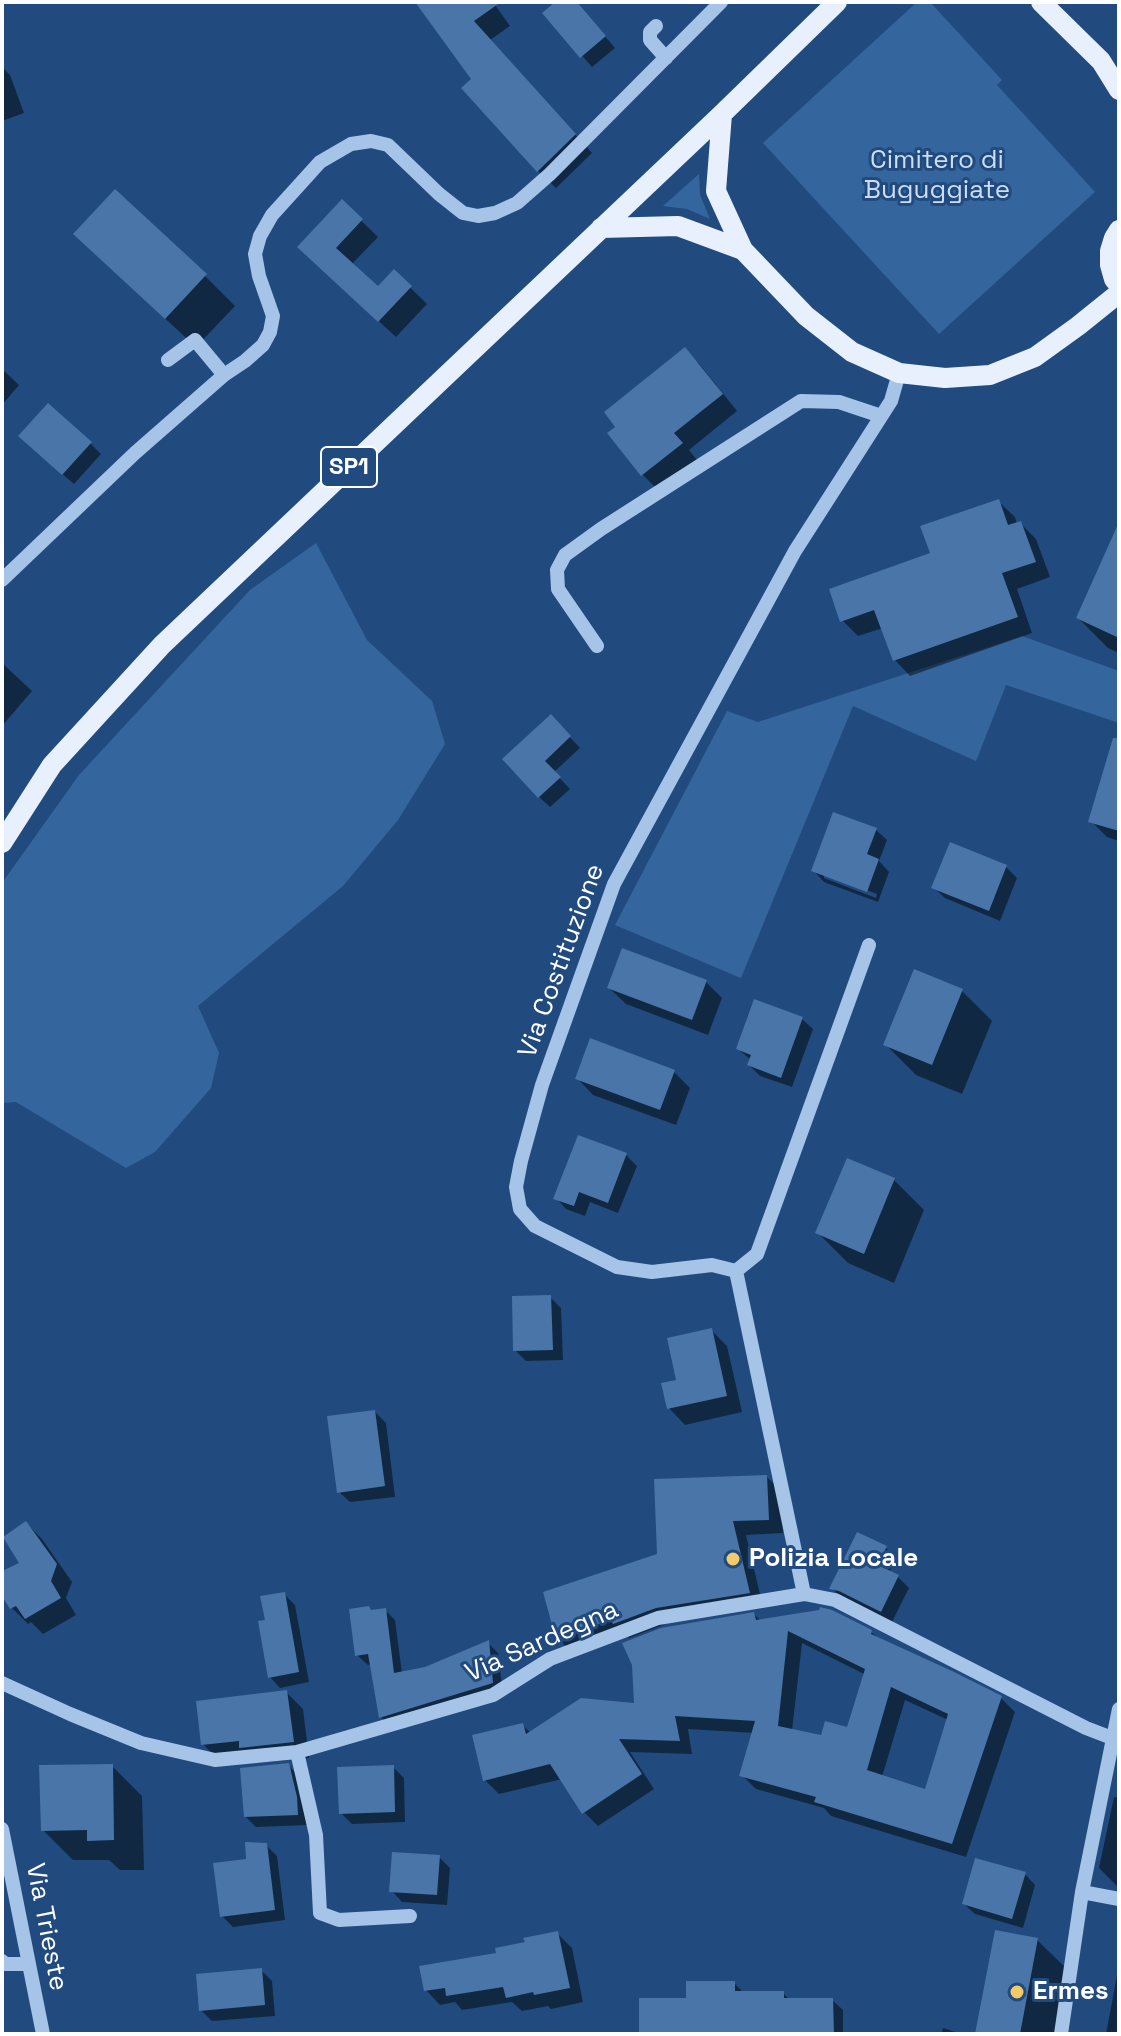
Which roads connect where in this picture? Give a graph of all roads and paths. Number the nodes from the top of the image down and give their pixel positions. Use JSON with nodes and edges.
{"nodes":[{"id":1,"x":721,"y":2,"type":"edge"},
{"id":2,"x":837,"y":2,"type":"edge"},
{"id":3,"x":1041,"y":2,"type":"edge"},
{"id":4,"x":656,"y":26,"type":"dead end"},
{"id":5,"x":666,"y":58,"type":"junction"},
{"id":6,"x":1119,"y":90,"type":"edge"},
{"id":7,"x":722,"y":114,"type":"junction"},
{"id":8,"x":601,"y":228,"type":"junction"},
{"id":9,"x":1119,"y":230,"type":"edge"},
{"id":10,"x":743,"y":250,"type":"junction"},
{"id":11,"x":1119,"y":285,"type":"edge"},
{"id":12,"x":1119,"y":293,"type":"edge"},
{"id":13,"x":168,"y":360,"type":"dead end"},
{"id":14,"x":899,"y":373,"type":"junction"},
{"id":15,"x":224,"y":375,"type":"junction"},
{"id":16,"x":881,"y":416,"type":"junction"},
{"id":17,"x":2,"y":580,"type":"edge"},
{"id":18,"x":597,"y":646,"type":"dead end"},
{"id":19,"x":2,"y":843,"type":"edge"},
{"id":20,"x":869,"y":945,"type":"dead end"},
{"id":21,"x":736,"y":1271,"type":"junction"},
{"id":22,"x":804,"y":1594,"type":"junction"},
{"id":23,"x":2,"y":1683,"type":"edge"},
{"id":24,"x":1119,"y":1709,"type":"edge"},
{"id":25,"x":1112,"y":1738,"type":"junction"},
{"id":26,"x":297,"y":1752,"type":"junction"},
{"id":27,"x":2,"y":1829,"type":"edge"},
{"id":28,"x":1082,"y":1892,"type":"junction"},
{"id":29,"x":1119,"y":1899,"type":"edge"},
{"id":30,"x":410,"y":1916,"type":"dead end"},
{"id":31,"x":2,"y":1961,"type":"edge"},
{"id":32,"x":29,"y":1964,"type":"junction"},
{"id":33,"x":43,"y":2034,"type":"edge"},
{"id":34,"x":1061,"y":2034,"type":"edge"}],
"edges":[{"from":1,"to":5,"type":"street"},
{"from":2,"to":7,"type":"main road","number":"SP1"},
{"from":3,"to":6,"type":"main road"},
{"from":4,"to":5,"type":"street"},
{"from":5,"to":15,"type":"street"},
{"from":7,"to":8,"type":"main road","number":"SP1"},
{"from":7,"to":10,"type":"main road"},
{"from":8,"to":10,"type":"main road"},
{"from":8,"to":19,"type":"main road","number":"SP1"},
{"from":9,"to":11,"type":"main road"},
{"from":10,"to":14,"type":"main road"},
{"from":12,"to":14,"type":"main road"},
{"from":13,"to":15,"type":"street"},
{"from":14,"to":16,"type":"street","name":"Via Costituzione"},
{"from":15,"to":17,"type":"street"},
{"from":16,"to":18,"type":"street"},
{"from":16,"to":21,"type":"street","name":"Via Costituzione"},
{"from":20,"to":21,"type":"street"},
{"from":21,"to":22,"type":"street"},
{"from":22,"to":25,"type":"street","name":"Via Sardegna"},
{"from":22,"to":26,"type":"street","name":"Via Sardegna"},
{"from":23,"to":26,"type":"street","name":"Via Sardegna"},
{"from":24,"to":25,"type":"street"},
{"from":25,"to":28,"type":"street"},
{"from":26,"to":30,"type":"street"},
{"from":27,"to":32,"type":"street","name":"Via Trieste"},
{"from":28,"to":29,"type":"street"},
{"from":28,"to":34,"type":"street"},
{"from":31,"to":32,"type":"street"},
{"from":32,"to":33,"type":"street","name":"Via Trieste"}]}
